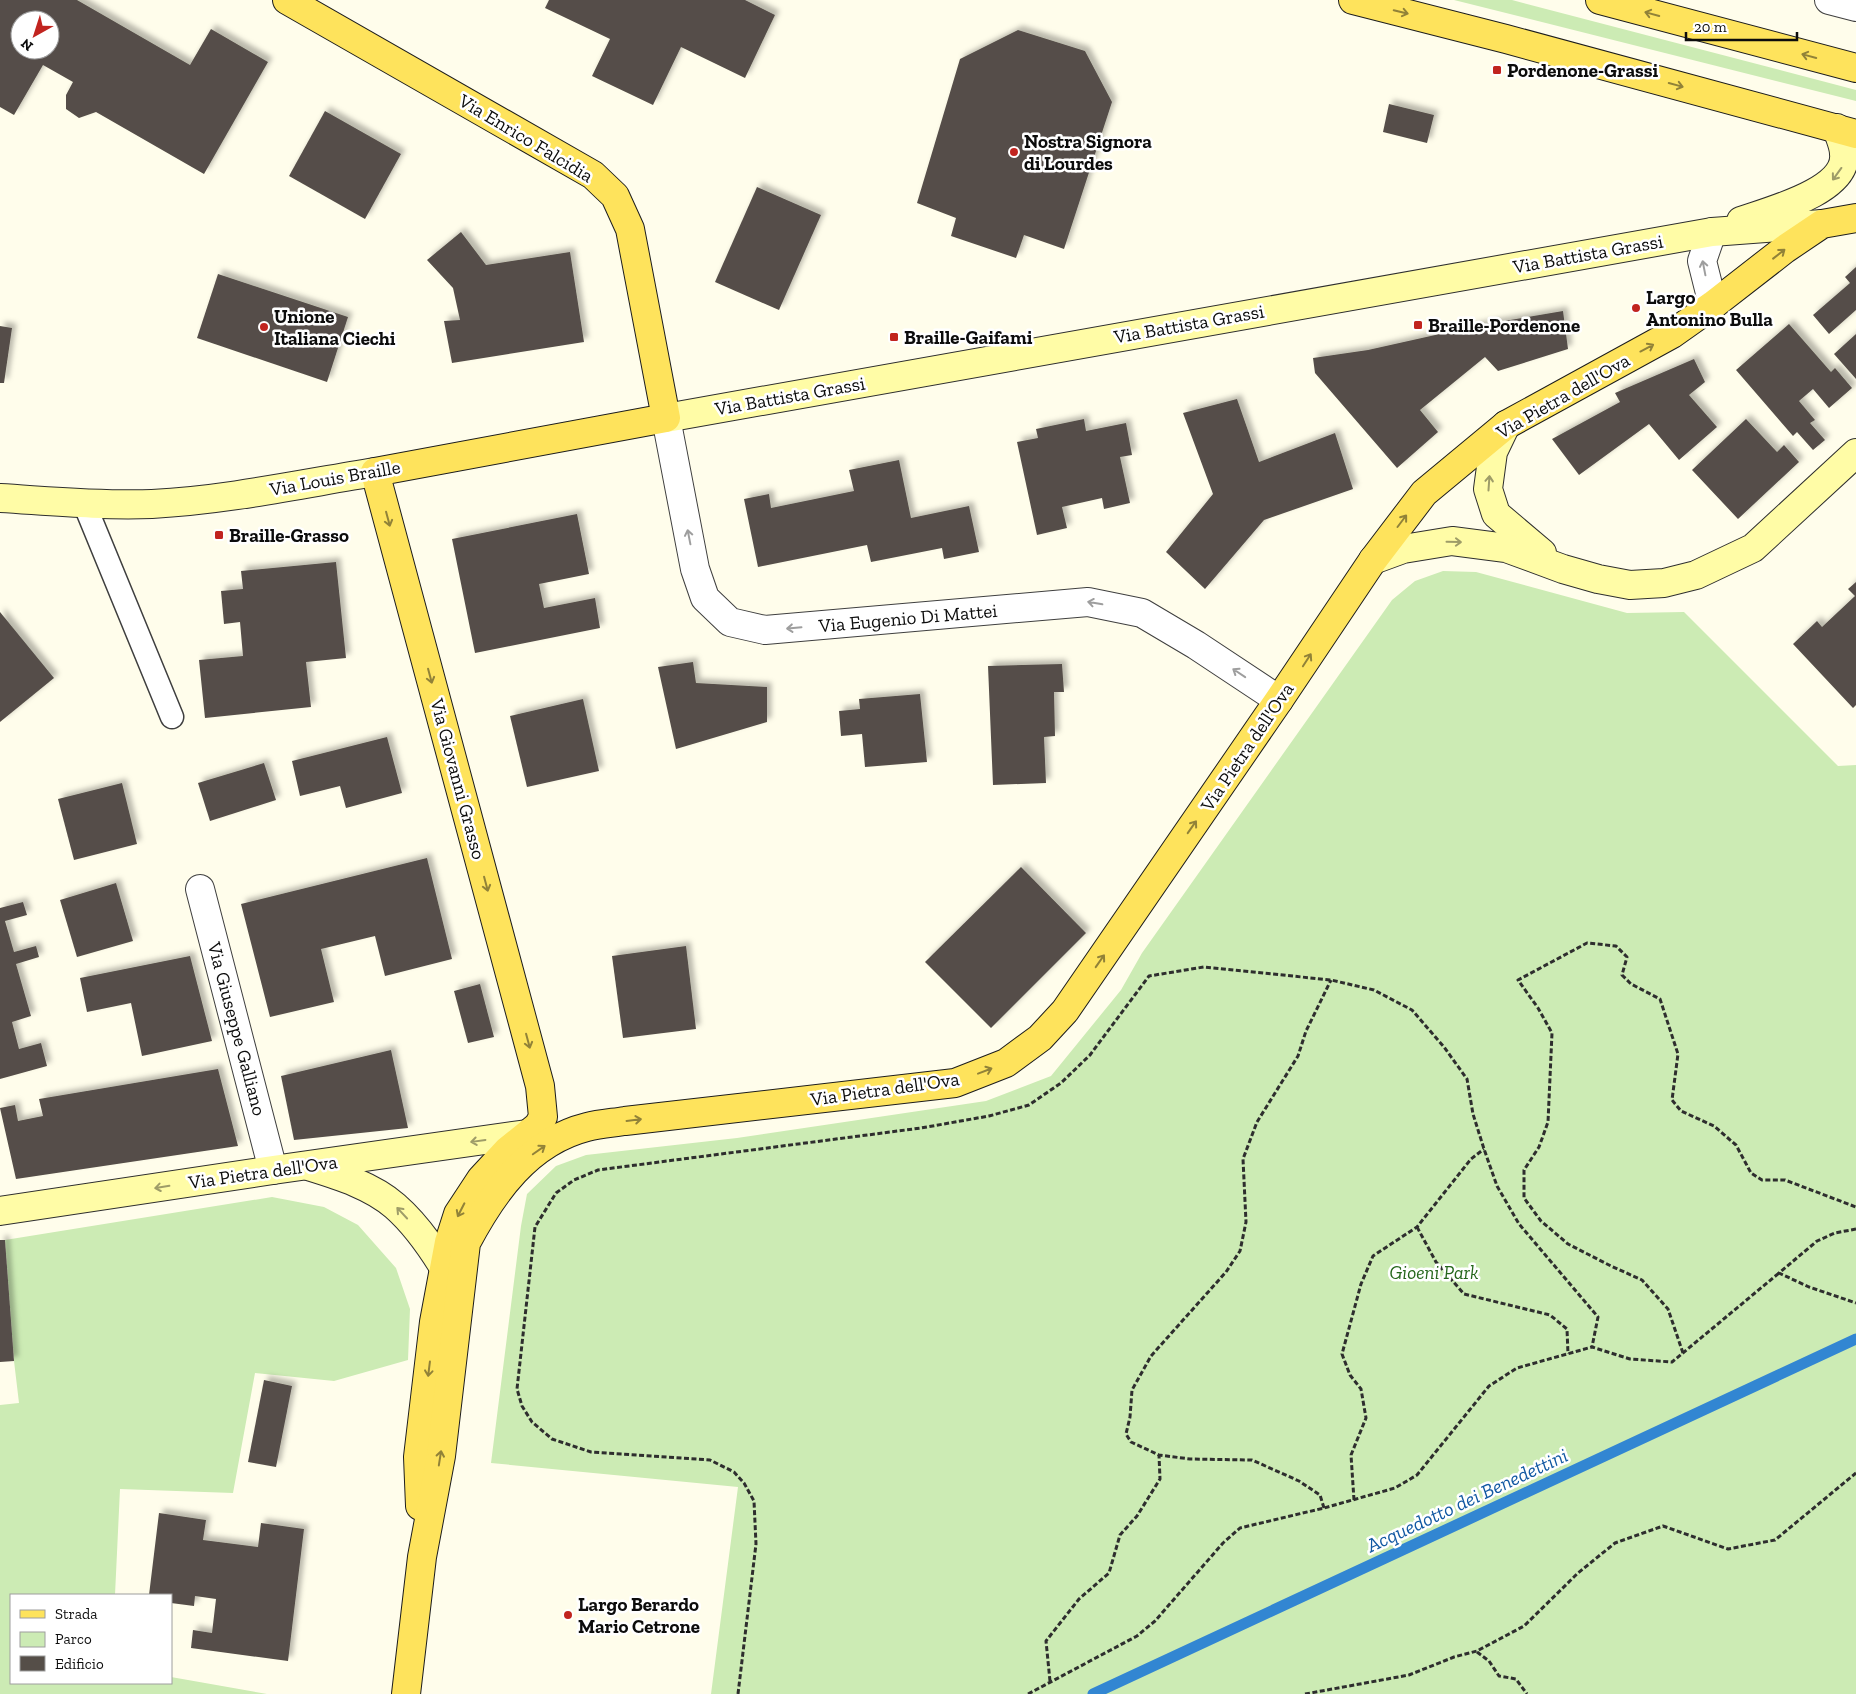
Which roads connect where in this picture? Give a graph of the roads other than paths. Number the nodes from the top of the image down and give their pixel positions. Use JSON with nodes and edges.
{"nodes":[{"id":1,"x":287,"y":0,"type":"edge"},
{"id":2,"x":1353,"y":0,"type":"edge"},
{"id":3,"x":1600,"y":0,"type":"edge"},
{"id":4,"x":1829,"y":0,"type":"edge"},
{"id":5,"x":1856,"y":7,"type":"edge"},
{"id":6,"x":1856,"y":68,"type":"edge"},
{"id":7,"x":1847,"y":131,"type":"edge"},
{"id":8,"x":1856,"y":218,"type":"edge"},
{"id":9,"x":1822,"y":224,"type":"junction"},
{"id":10,"x":1712,"y":232,"type":"junction"},
{"id":11,"x":1713,"y":305,"type":"junction"},
{"id":12,"x":666,"y":418,"type":"junction"},
{"id":13,"x":1506,"y":425,"type":"junction"},
{"id":14,"x":1856,"y":453,"type":"edge"},
{"id":15,"x":375,"y":472,"type":"junction"},
{"id":16,"x":0,"y":498,"type":"edge"},
{"id":17,"x":84,"y":503,"type":"junction"},
{"id":18,"x":1373,"y":560,"type":"junction"},
{"id":19,"x":1563,"y":569,"type":"junction"},
{"id":20,"x":1280,"y":700,"type":"junction"},
{"id":21,"x":172,"y":716,"type":"dead end"},
{"id":22,"x":200,"y":889,"type":"dead end"},
{"id":23,"x":540,"y":1086,"type":"junction"},
{"id":24,"x":586,"y":1128,"type":"junction"},
{"id":25,"x":527,"y":1134,"type":"junction"},
{"id":26,"x":306,"y":1166,"type":"junction"},
{"id":27,"x":273,"y":1170,"type":"junction"},
{"id":28,"x":0,"y":1211,"type":"edge"},
{"id":29,"x":443,"y":1266,"type":"junction"},
{"id":30,"x":460,"y":1295,"type":"junction"},
{"id":31,"x":422,"y":1557,"type":"junction"},
{"id":32,"x":406,"y":1694,"type":"edge"}],
"edges":[{"from":1,"to":12,"type":"main road","name":"Via Enrico Falcidia"},
{"from":2,"to":7,"type":"main road","one_way":true},
{"from":6,"to":3,"type":"main road","one_way":true},
{"from":4,"to":5,"type":"street"},
{"from":7,"to":10,"type":"main road","one_way":true},
{"from":8,"to":9,"type":"main road","name":"Via Pietra dell'Ova"},
{"from":9,"to":10,"type":"main road"},
{"from":11,"to":9,"type":"main road","name":"Via Pietra dell'Ova","one_way":true},
{"from":11,"to":10,"type":"street","one_way":true},
{"from":10,"to":12,"type":"main road","name":"Via Battista Grassi"},
{"from":13,"to":11,"type":"main road","name":"Via Pietra dell'Ova","one_way":true},
{"from":12,"to":15,"type":"main road","name":"Via Louis Braille"},
{"from":20,"to":12,"type":"street","name":"Via Eugenio Di Mattei","one_way":true},
{"from":18,"to":13,"type":"main road","name":"Via Pietra dell'Ova","one_way":true},
{"from":19,"to":13,"type":"main road","one_way":true},
{"from":14,"to":19,"type":"main road"},
{"from":15,"to":17,"type":"main road","name":"Via Louis Braille"},
{"from":15,"to":23,"type":"main road","name":"Via Giovanni Grasso","one_way":true},
{"from":16,"to":17,"type":"main road","name":"Via Louis Braille"},
{"from":17,"to":21,"type":"lane"},
{"from":18,"to":19,"type":"main road","one_way":true},
{"from":20,"to":18,"type":"main road","name":"Via Pietra dell'Ova","one_way":true},
{"from":24,"to":20,"type":"main road","name":"Via Pietra dell'Ova","one_way":true},
{"from":22,"to":27,"type":"street","name":"Via Giuseppe Galliano"},
{"from":23,"to":24,"type":"main road"},
{"from":23,"to":25,"type":"main road"},
{"from":30,"to":24,"type":"main road","name":"Via Pietra dell'Ova","one_way":true},
{"from":25,"to":26,"type":"main road","name":"Via Pietra dell'Ova","one_way":true},
{"from":25,"to":29,"type":"main road","one_way":true},
{"from":26,"to":27,"type":"main road","name":"Via Pietra dell'Ova"},
{"from":29,"to":26,"type":"main road","one_way":true},
{"from":27,"to":28,"type":"main road","name":"Via Pietra dell'Ova","one_way":true},
{"from":29,"to":30,"type":"main road"},
{"from":29,"to":31,"type":"main road","one_way":true},
{"from":31,"to":30,"type":"main road","name":"Via Pietra dell'Ova","one_way":true},
{"from":31,"to":32,"type":"main road"}]}
